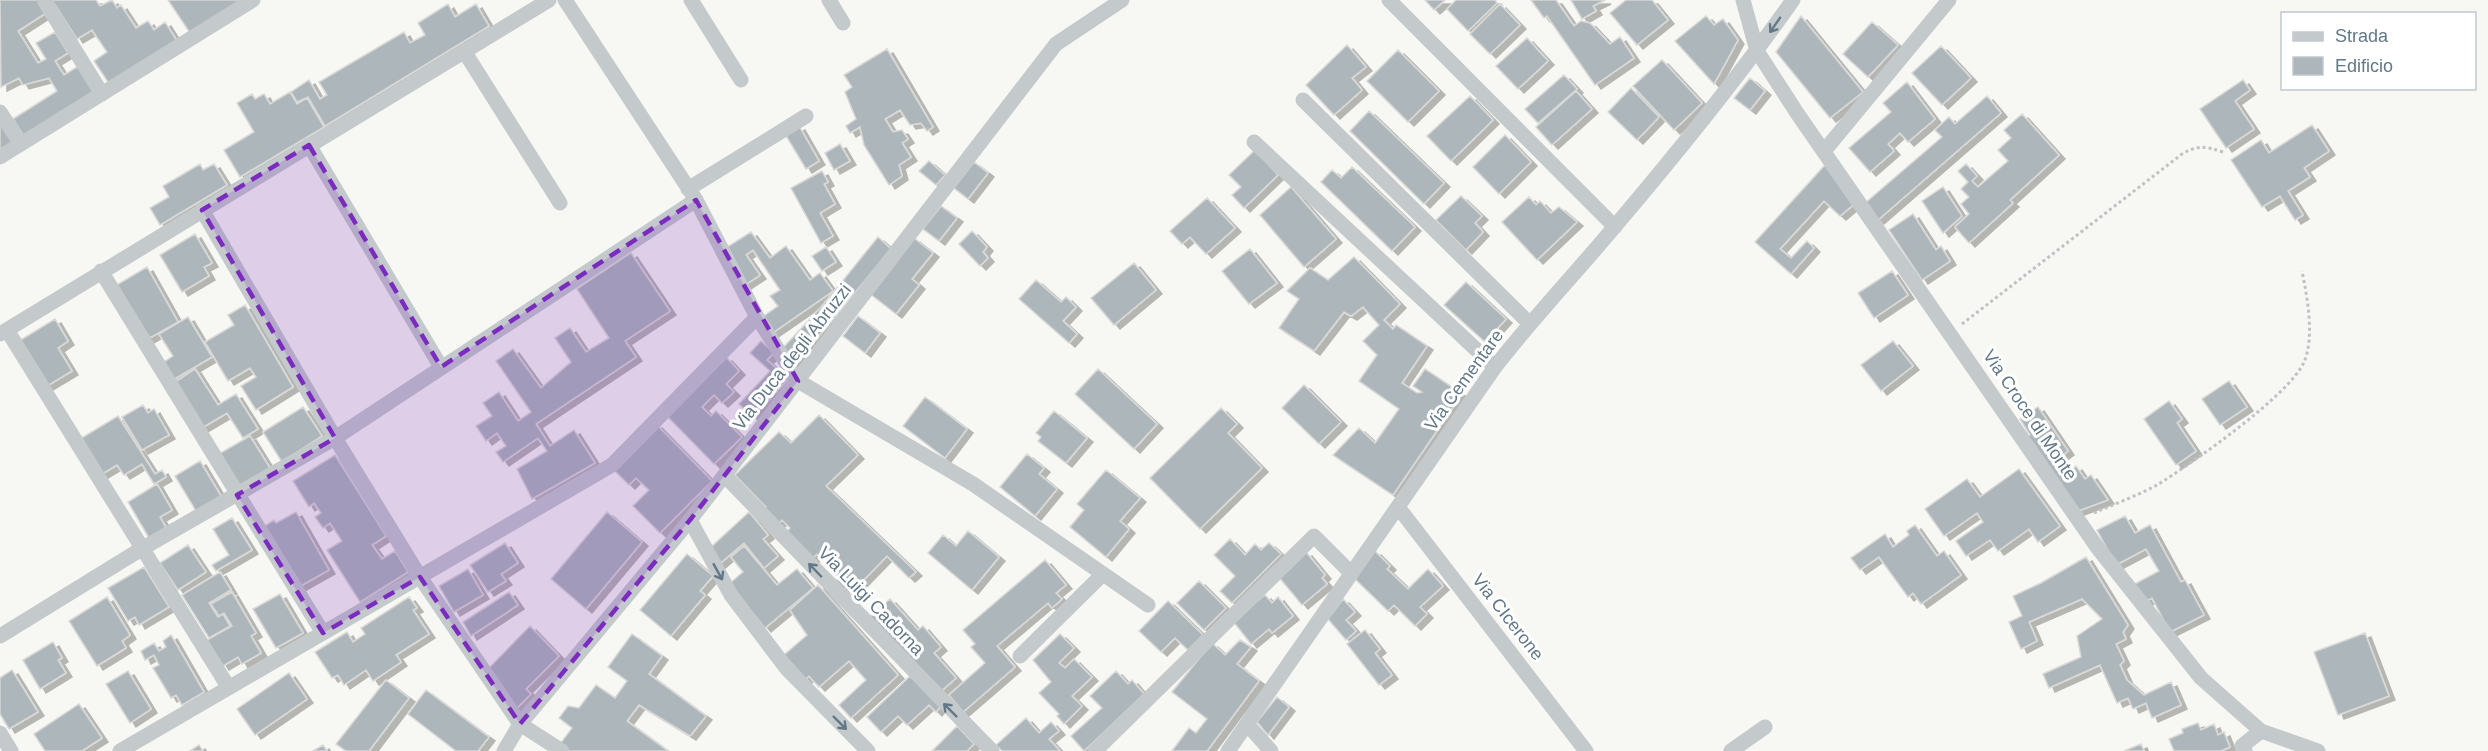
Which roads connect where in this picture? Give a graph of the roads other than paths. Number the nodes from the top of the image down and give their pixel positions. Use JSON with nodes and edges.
{"nodes":[{"id":1,"x":44,"y":0,"type":"edge"},
{"id":2,"x":253,"y":0,"type":"edge"},
{"id":3,"x":549,"y":0,"type":"edge"},
{"id":4,"x":565,"y":0,"type":"edge"},
{"id":5,"x":691,"y":0,"type":"edge"},
{"id":6,"x":829,"y":0,"type":"edge"},
{"id":7,"x":1122,"y":0,"type":"edge"},
{"id":8,"x":1389,"y":0,"type":"edge"},
{"id":9,"x":1743,"y":0,"type":"edge"},
{"id":10,"x":1793,"y":0,"type":"edge"},
{"id":11,"x":1949,"y":0,"type":"edge"},
{"id":12,"x":843,"y":23,"type":"dead end"},
{"id":13,"x":464,"y":51,"type":"junction"},
{"id":14,"x":1757,"y":51,"type":"junction"},
{"id":15,"x":741,"y":80,"type":"dead end"},
{"id":16,"x":102,"y":94,"type":"junction"},
{"id":17,"x":1303,"y":100,"type":"dead end"},
{"id":18,"x":0,"y":112,"type":"edge"},
{"id":19,"x":806,"y":116,"type":"dead end"},
{"id":20,"x":1254,"y":142,"type":"dead end"},
{"id":21,"x":21,"y":144,"type":"junction"},
{"id":22,"x":309,"y":145,"type":"junction"},
{"id":23,"x":1825,"y":150,"type":"junction"},
{"id":24,"x":0,"y":157,"type":"edge"},
{"id":25,"x":692,"y":194,"type":"junction"},
{"id":26,"x":560,"y":203,"type":"dead end"},
{"id":27,"x":202,"y":210,"type":"junction"},
{"id":28,"x":1615,"y":227,"type":"junction"},
{"id":29,"x":101,"y":271,"type":"junction"},
{"id":30,"x":757,"y":317,"type":"junction"},
{"id":31,"x":1529,"y":323,"type":"junction"},
{"id":32,"x":4,"y":332,"type":"edge"},
{"id":33,"x":441,"y":367,"type":"junction"},
{"id":34,"x":1495,"y":367,"type":"junction"},
{"id":35,"x":798,"y":381,"type":"junction"},
{"id":36,"x":335,"y":438,"type":"junction"},
{"id":37,"x":725,"y":476,"type":"junction"},
{"id":38,"x":237,"y":495,"type":"junction"},
{"id":39,"x":1398,"y":507,"type":"junction"},
{"id":40,"x":690,"y":520,"type":"junction"},
{"id":41,"x":143,"y":548,"type":"junction"},
{"id":42,"x":1350,"y":572,"type":"junction"},
{"id":43,"x":1103,"y":574,"type":"junction"},
{"id":44,"x":420,"y":577,"type":"junction"},
{"id":45,"x":1148,"y":605,"type":"dead end"},
{"id":46,"x":323,"y":633,"type":"junction"},
{"id":47,"x":0,"y":636,"type":"edge"},
{"id":48,"x":1020,"y":656,"type":"dead end"},
{"id":49,"x":229,"y":688,"type":"junction"},
{"id":50,"x":520,"y":724,"type":"junction"},
{"id":51,"x":1248,"y":724,"type":"junction"},
{"id":52,"x":1765,"y":727,"type":"dead end"},
{"id":53,"x":2261,"y":731,"type":"junction"},
{"id":54,"x":0,"y":733,"type":"edge"},
{"id":55,"x":2238,"y":749,"type":"edge"},
{"id":56,"x":11,"y":751,"type":"edge"},
{"id":57,"x":120,"y":751,"type":"edge"},
{"id":58,"x":504,"y":751,"type":"edge"},
{"id":59,"x":562,"y":751,"type":"edge"},
{"id":60,"x":868,"y":751,"type":"edge"},
{"id":61,"x":992,"y":751,"type":"edge"},
{"id":62,"x":1095,"y":751,"type":"edge"},
{"id":63,"x":1228,"y":751,"type":"edge"},
{"id":64,"x":1270,"y":751,"type":"edge"},
{"id":65,"x":1587,"y":751,"type":"edge"},
{"id":66,"x":1731,"y":751,"type":"edge"},
{"id":67,"x":2318,"y":751,"type":"edge"}],
"edges":[{"from":1,"to":16,"type":"street"},
{"from":2,"to":16,"type":"street"},
{"from":3,"to":13,"type":"street"},
{"from":4,"to":25,"type":"street"},
{"from":5,"to":15,"type":"street"},
{"from":6,"to":12,"type":"street"},
{"from":7,"to":35,"type":"street","name":"Via Duca degli Abruzzi"},
{"from":8,"to":28,"type":"street"},
{"from":9,"to":14,"type":"street","name":"Via Croce di Monte"},
{"from":10,"to":14,"type":"street","name":"Via Cementare","one_way":true},
{"from":11,"to":23,"type":"street"},
{"from":13,"to":22,"type":"street"},
{"from":13,"to":26,"type":"street"},
{"from":14,"to":23,"type":"street","name":"Via Croce di Monte"},
{"from":14,"to":28,"type":"street","name":"Via Cementare"},
{"from":16,"to":21,"type":"street"},
{"from":17,"to":31,"type":"street"},
{"from":18,"to":21,"type":"street"},
{"from":19,"to":25,"type":"street"},
{"from":20,"to":34,"type":"street"},
{"from":21,"to":24,"type":"street"},
{"from":22,"to":27,"type":"street"},
{"from":22,"to":33,"type":"street"},
{"from":23,"to":53,"type":"street","name":"Via Croce di Monte"},
{"from":25,"to":30,"type":"street"},
{"from":25,"to":33,"type":"street"},
{"from":27,"to":29,"type":"street"},
{"from":27,"to":36,"type":"street"},
{"from":28,"to":31,"type":"street","name":"Via Cementare"},
{"from":29,"to":32,"type":"street"},
{"from":29,"to":38,"type":"street"},
{"from":30,"to":35,"type":"street"},
{"from":30,"to":44,"type":"street"},
{"from":31,"to":34,"type":"street","name":"Via Cementare"},
{"from":32,"to":41,"type":"street"},
{"from":33,"to":36,"type":"street"},
{"from":34,"to":39,"type":"street","name":"Via Cementare"},
{"from":35,"to":37,"type":"street","name":"Via Duca degli Abruzzi"},
{"from":35,"to":43,"type":"street"},
{"from":36,"to":38,"type":"street"},
{"from":36,"to":44,"type":"street"},
{"from":37,"to":40,"type":"street","name":"Via Duca degli Abruzzi"},
{"from":61,"to":37,"type":"street","name":"Via Luigi Cadorna","one_way":true},
{"from":38,"to":41,"type":"street"},
{"from":38,"to":46,"type":"street"},
{"from":39,"to":42,"type":"street","name":"Via Cementare"},
{"from":39,"to":65,"type":"street","name":"Via CIcerone"},
{"from":40,"to":50,"type":"street","name":"Via Duca degli Abruzzi"},
{"from":40,"to":60,"type":"street","one_way":true},
{"from":41,"to":47,"type":"street"},
{"from":41,"to":49,"type":"street"},
{"from":42,"to":51,"type":"street","name":"Via Cementare"},
{"from":42,"to":62,"type":"street"},
{"from":43,"to":45,"type":"street"},
{"from":43,"to":48,"type":"street"},
{"from":44,"to":46,"type":"street"},
{"from":44,"to":50,"type":"street"},
{"from":46,"to":49,"type":"street"},
{"from":49,"to":57,"type":"street"},
{"from":50,"to":58,"type":"street","name":"Via Duca degli Abruzzi"},
{"from":50,"to":59,"type":"street"},
{"from":51,"to":63,"type":"street","name":"Via Cementare"},
{"from":51,"to":64,"type":"street"},
{"from":52,"to":66,"type":"street"},
{"from":53,"to":55,"type":"street"},
{"from":53,"to":67,"type":"street","name":"Via Croce di Monte"},
{"from":54,"to":56,"type":"street"}]}
